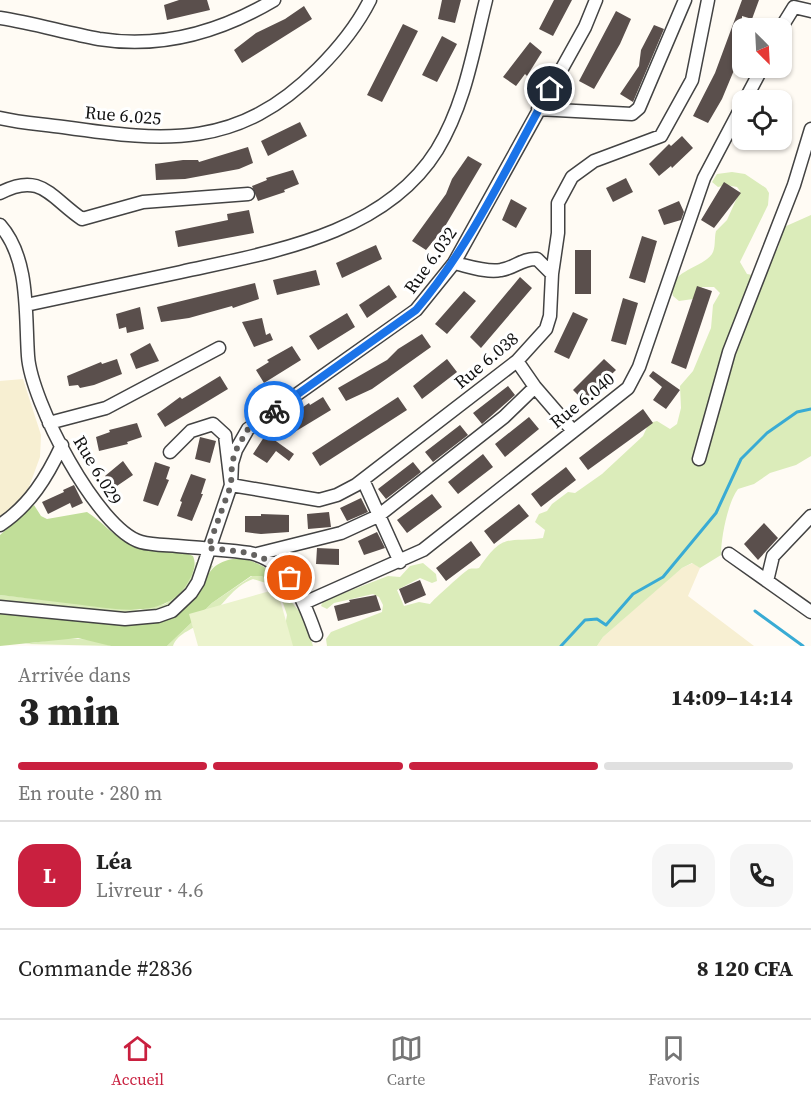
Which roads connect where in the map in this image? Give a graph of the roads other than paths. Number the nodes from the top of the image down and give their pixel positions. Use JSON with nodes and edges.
{"nodes":[{"id":1,"x":274,"y":0,"type":"edge"},
{"id":2,"x":370,"y":0,"type":"edge"},
{"id":3,"x":486,"y":0,"type":"edge"},
{"id":4,"x":597,"y":0,"type":"edge"},
{"id":5,"x":685,"y":0,"type":"edge"},
{"id":6,"x":708,"y":0,"type":"edge"},
{"id":7,"x":811,"y":11,"type":"edge"},
{"id":8,"x":0,"y":18,"type":"edge"},
{"id":9,"x":787,"y":18,"type":"edge"},
{"id":10,"x":538,"y":109,"type":"junction"},
{"id":11,"x":0,"y":118,"type":"edge"},
{"id":12,"x":732,"y":125,"type":"edge"},
{"id":13,"x":811,"y":129,"type":"edge"},
{"id":14,"x":0,"y":193,"type":"edge"},
{"id":15,"x":248,"y":194,"type":"dead end"},
{"id":16,"x":0,"y":225,"type":"edge"},
{"id":17,"x":454,"y":263,"type":"junction"},
{"id":18,"x":552,"y":274,"type":"junction"},
{"id":19,"x":26,"y":305,"type":"junction"},
{"id":20,"x":219,"y":348,"type":"dead end"},
{"id":21,"x":518,"y":361,"type":"junction"},
{"id":22,"x":535,"y":387,"type":"junction"},
{"id":23,"x":49,"y":423,"type":"junction"},
{"id":24,"x":573,"y":431,"type":"junction"},
{"id":25,"x":62,"y":445,"type":"junction"},
{"id":26,"x":170,"y":452,"type":"dead end"},
{"id":27,"x":699,"y":459,"type":"dead end"},
{"id":28,"x":363,"y":480,"type":"junction"},
{"id":29,"x":231,"y":485,"type":"junction"},
{"id":30,"x":378,"y":516,"type":"junction"},
{"id":31,"x":811,"y":516,"type":"edge"},
{"id":32,"x":0,"y":525,"type":"edge"},
{"id":33,"x":208,"y":548,"type":"junction"},
{"id":34,"x":729,"y":554,"type":"dead end"},
{"id":35,"x":257,"y":555,"type":"junction"},
{"id":36,"x":400,"y":562,"type":"junction"},
{"id":37,"x":767,"y":581,"type":"junction"},
{"id":38,"x":304,"y":603,"type":"junction"},
{"id":39,"x":0,"y":607,"type":"edge"},
{"id":40,"x":811,"y":612,"type":"edge"},
{"id":41,"x":316,"y":635,"type":"dead end"}],
"edges":[{"from":1,"to":8,"type":"street"},
{"from":2,"to":11,"type":"street","name":"Rue 6.025"},
{"from":3,"to":19,"type":"street"},
{"from":4,"to":10,"type":"street","name":"Rue 6.032"},
{"from":5,"to":10,"type":"street"},
{"from":6,"to":18,"type":"street","name":"Rue 6.038"},
{"from":7,"to":9,"type":"street"},
{"from":10,"to":17,"type":"street","name":"Rue 6.032"},
{"from":12,"to":24,"type":"street","name":"Rue 6.040"},
{"from":13,"to":27,"type":"street"},
{"from":14,"to":15,"type":"street"},
{"from":16,"to":19,"type":"street","name":"Rue 6.029"},
{"from":17,"to":18,"type":"street"},
{"from":17,"to":29,"type":"street","name":"Rue 6.032"},
{"from":18,"to":21,"type":"street","name":"Rue 6.038"},
{"from":19,"to":23,"type":"street","name":"Rue 6.029"},
{"from":20,"to":23,"type":"street"},
{"from":21,"to":22,"type":"street"},
{"from":21,"to":28,"type":"street","name":"Rue 6.038"},
{"from":22,"to":24,"type":"street"},
{"from":22,"to":30,"type":"street"},
{"from":23,"to":25,"type":"street","name":"Rue 6.029"},
{"from":24,"to":36,"type":"street","name":"Rue 6.040"},
{"from":25,"to":32,"type":"street"},
{"from":25,"to":33,"type":"street","name":"Rue 6.029"},
{"from":26,"to":29,"type":"street"},
{"from":28,"to":29,"type":"street","name":"Rue 6.038"},
{"from":28,"to":30,"type":"street"},
{"from":29,"to":33,"type":"street","name":"Rue 6.032"},
{"from":30,"to":35,"type":"street"},
{"from":30,"to":36,"type":"street"},
{"from":31,"to":37,"type":"street"},
{"from":33,"to":35,"type":"street","name":"Rue 6.029"},
{"from":33,"to":39,"type":"street","name":"Rue 6.032"},
{"from":34,"to":37,"type":"street"},
{"from":35,"to":38,"type":"street","name":"Rue 6.029"},
{"from":36,"to":38,"type":"street","name":"Rue 6.040"},
{"from":37,"to":40,"type":"street"},
{"from":38,"to":41,"type":"street","name":"Rue 6.029"}]}
